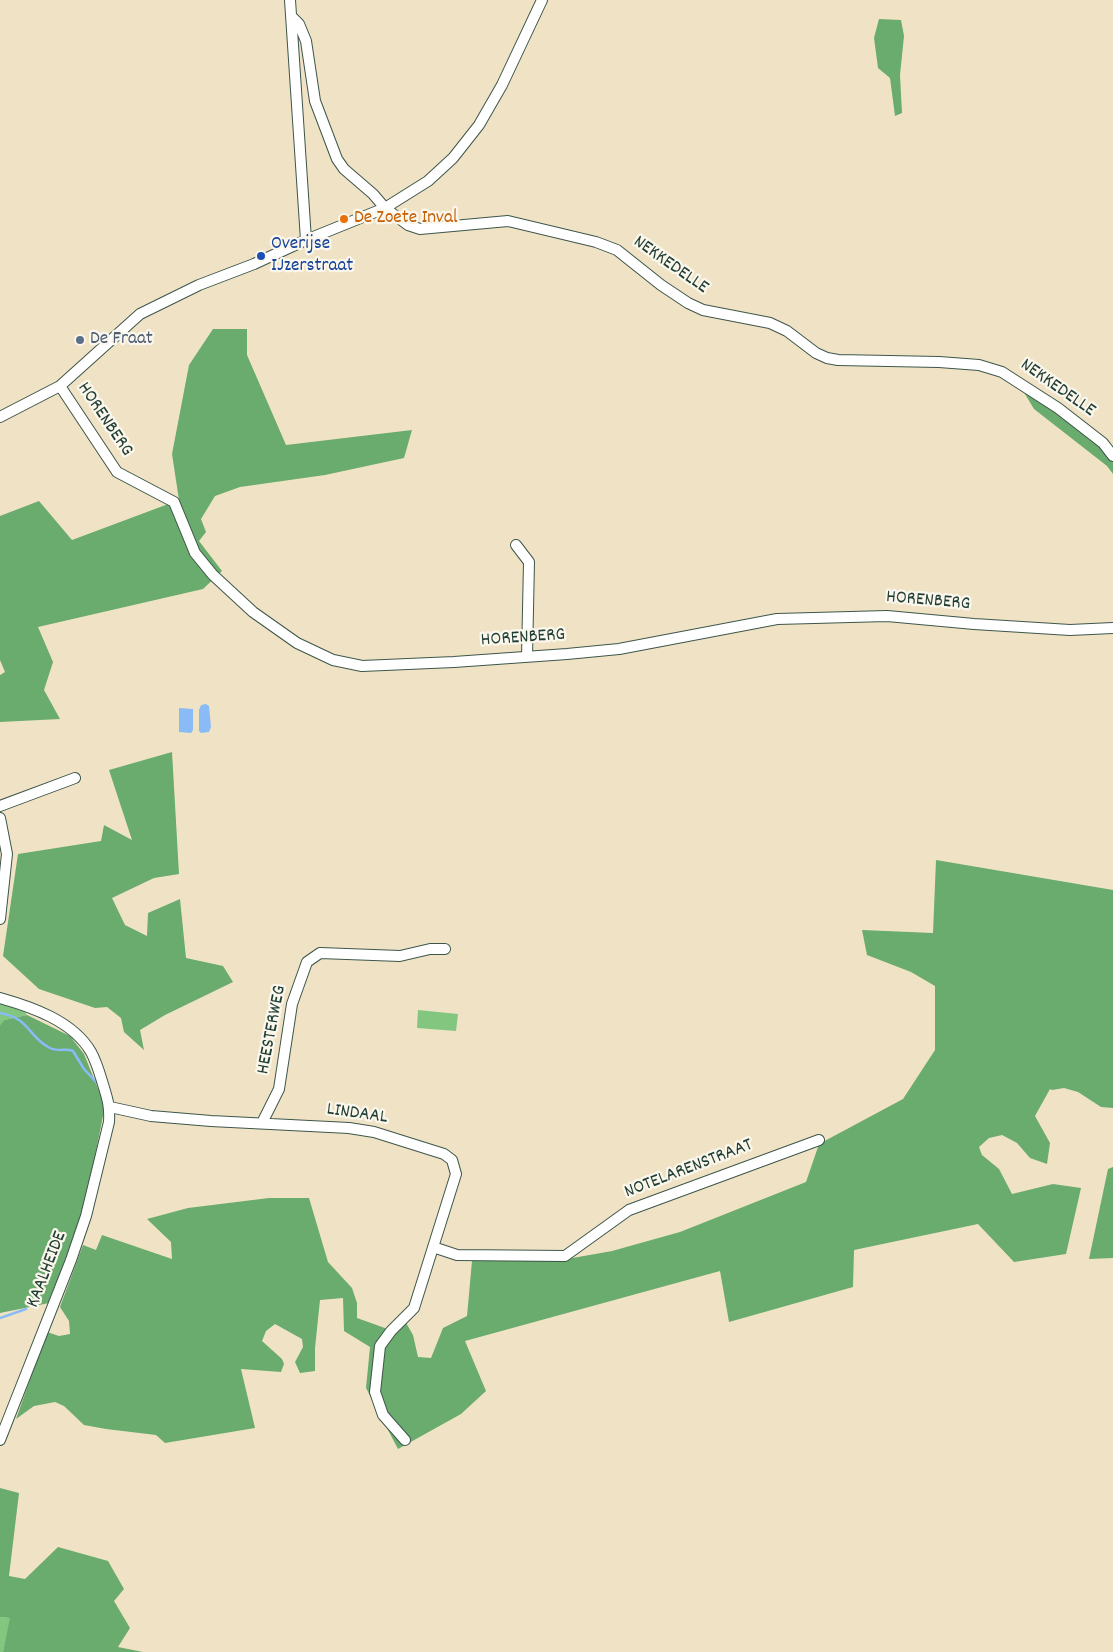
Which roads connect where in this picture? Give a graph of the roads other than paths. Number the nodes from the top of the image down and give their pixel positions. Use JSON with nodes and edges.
{"nodes":[{"id":1,"x":290,"y":0,"type":"edge"},
{"id":2,"x":542,"y":0,"type":"edge"},
{"id":3,"x":292,"y":17,"type":"junction"},
{"id":4,"x":385,"y":208,"type":"junction"},
{"id":5,"x":306,"y":240,"type":"junction"},
{"id":6,"x":60,"y":386,"type":"junction"},
{"id":7,"x":0,"y":417,"type":"edge"},
{"id":8,"x":1113,"y":456,"type":"edge"},
{"id":9,"x":516,"y":545,"type":"dead end"},
{"id":10,"x":1113,"y":628,"type":"edge"},
{"id":11,"x":527,"y":657,"type":"junction"},
{"id":12,"x":75,"y":778,"type":"dead end"},
{"id":13,"x":0,"y":806,"type":"edge"},
{"id":14,"x":0,"y":818,"type":"edge"},
{"id":15,"x":0,"y":919,"type":"edge"},
{"id":16,"x":445,"y":949,"type":"dead end"},
{"id":17,"x":0,"y":998,"type":"edge"},
{"id":18,"x":110,"y":1107,"type":"junction"},
{"id":19,"x":262,"y":1123,"type":"junction"},
{"id":20,"x":819,"y":1140,"type":"dead end"},
{"id":21,"x":434,"y":1247,"type":"junction"},
{"id":22,"x":0,"y":1440,"type":"edge"},
{"id":23,"x":405,"y":1440,"type":"dead end"}],
"edges":[{"from":1,"to":3,"type":"street"},
{"from":2,"to":4,"type":"street"},
{"from":3,"to":4,"type":"street","name":"NEKKEDELLE"},
{"from":3,"to":5,"type":"street"},
{"from":4,"to":5,"type":"street"},
{"from":4,"to":8,"type":"street","name":"NEKKEDELLE"},
{"from":5,"to":6,"type":"street"},
{"from":6,"to":7,"type":"street"},
{"from":6,"to":11,"type":"street","name":"HORENBERG"},
{"from":9,"to":11,"type":"street"},
{"from":10,"to":11,"type":"street","name":"HORENBERG"},
{"from":12,"to":13,"type":"street"},
{"from":14,"to":15,"type":"street"},
{"from":16,"to":19,"type":"street","name":"HEESTERWEG"},
{"from":17,"to":18,"type":"street"},
{"from":18,"to":19,"type":"street","name":"LINDAAL"},
{"from":18,"to":22,"type":"street","name":"KAALHEIDE"},
{"from":19,"to":21,"type":"street","name":"LINDAAL"},
{"from":20,"to":21,"type":"street","name":"NOTELARENSTRAAT"},
{"from":21,"to":23,"type":"street","name":"LINDAAL"}]}
